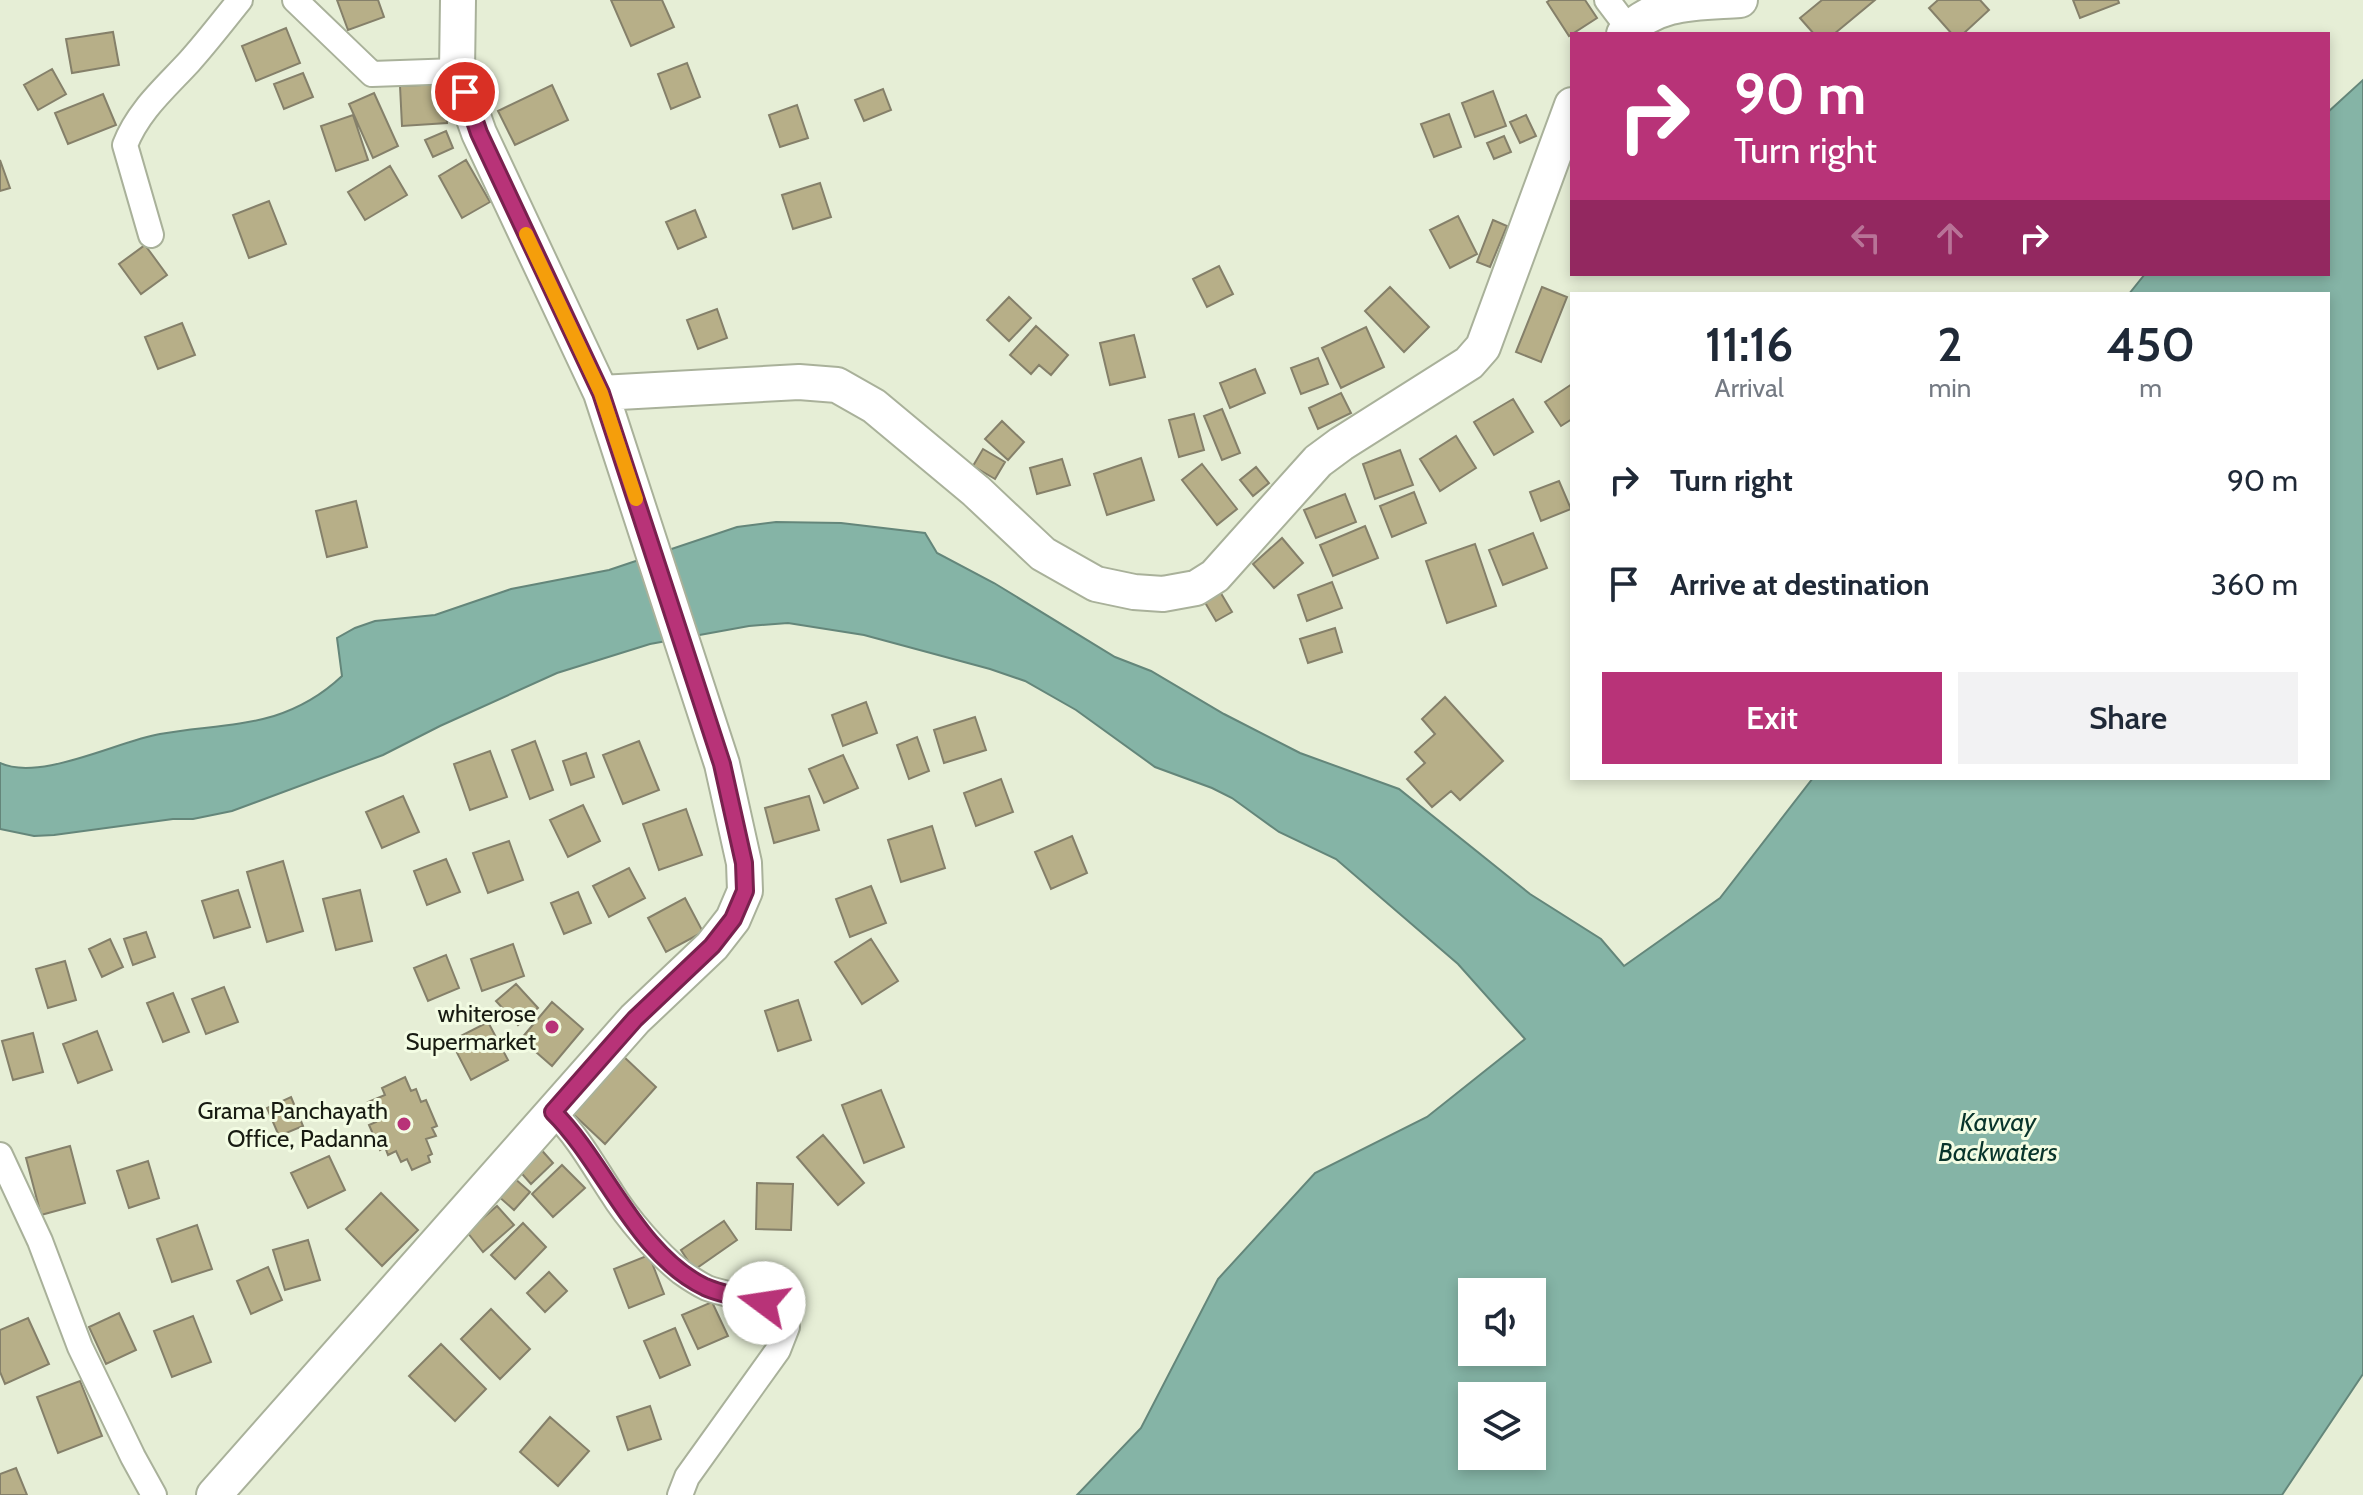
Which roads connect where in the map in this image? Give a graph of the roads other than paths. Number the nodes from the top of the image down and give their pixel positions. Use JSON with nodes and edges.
{"nodes":[{"id":1,"x":240,"y":0,"type":"edge"},
{"id":2,"x":295,"y":0,"type":"edge"},
{"id":3,"x":458,"y":0,"type":"edge"},
{"id":4,"x":1607,"y":0,"type":"edge"},
{"id":5,"x":1740,"y":0,"type":"edge"},
{"id":6,"x":1627,"y":32,"type":"edge"},
{"id":7,"x":457,"y":71,"type":"junction"},
{"id":8,"x":1570,"y":110,"type":"edge"},
{"id":9,"x":151,"y":235,"type":"dead end"},
{"id":10,"x":601,"y":393,"type":"junction"},
{"id":11,"x":553,"y":1112,"type":"junction"},
{"id":12,"x":0,"y":1155,"type":"edge"},
{"id":13,"x":154,"y":1495,"type":"edge"},
{"id":14,"x":214,"y":1495,"type":"edge"},
{"id":15,"x":680,"y":1495,"type":"edge"}],
"edges":[{"from":1,"to":9,"type":"street"},
{"from":2,"to":7,"type":"street"},
{"from":3,"to":7,"type":"main road"},
{"from":4,"to":6,"type":"street"},
{"from":5,"to":6,"type":"main road"},
{"from":7,"to":10,"type":"main road"},
{"from":8,"to":10,"type":"main road"},
{"from":10,"to":11,"type":"main road"},
{"from":11,"to":14,"type":"main road"},
{"from":11,"to":15,"type":"street"},
{"from":12,"to":13,"type":"street"}]}
